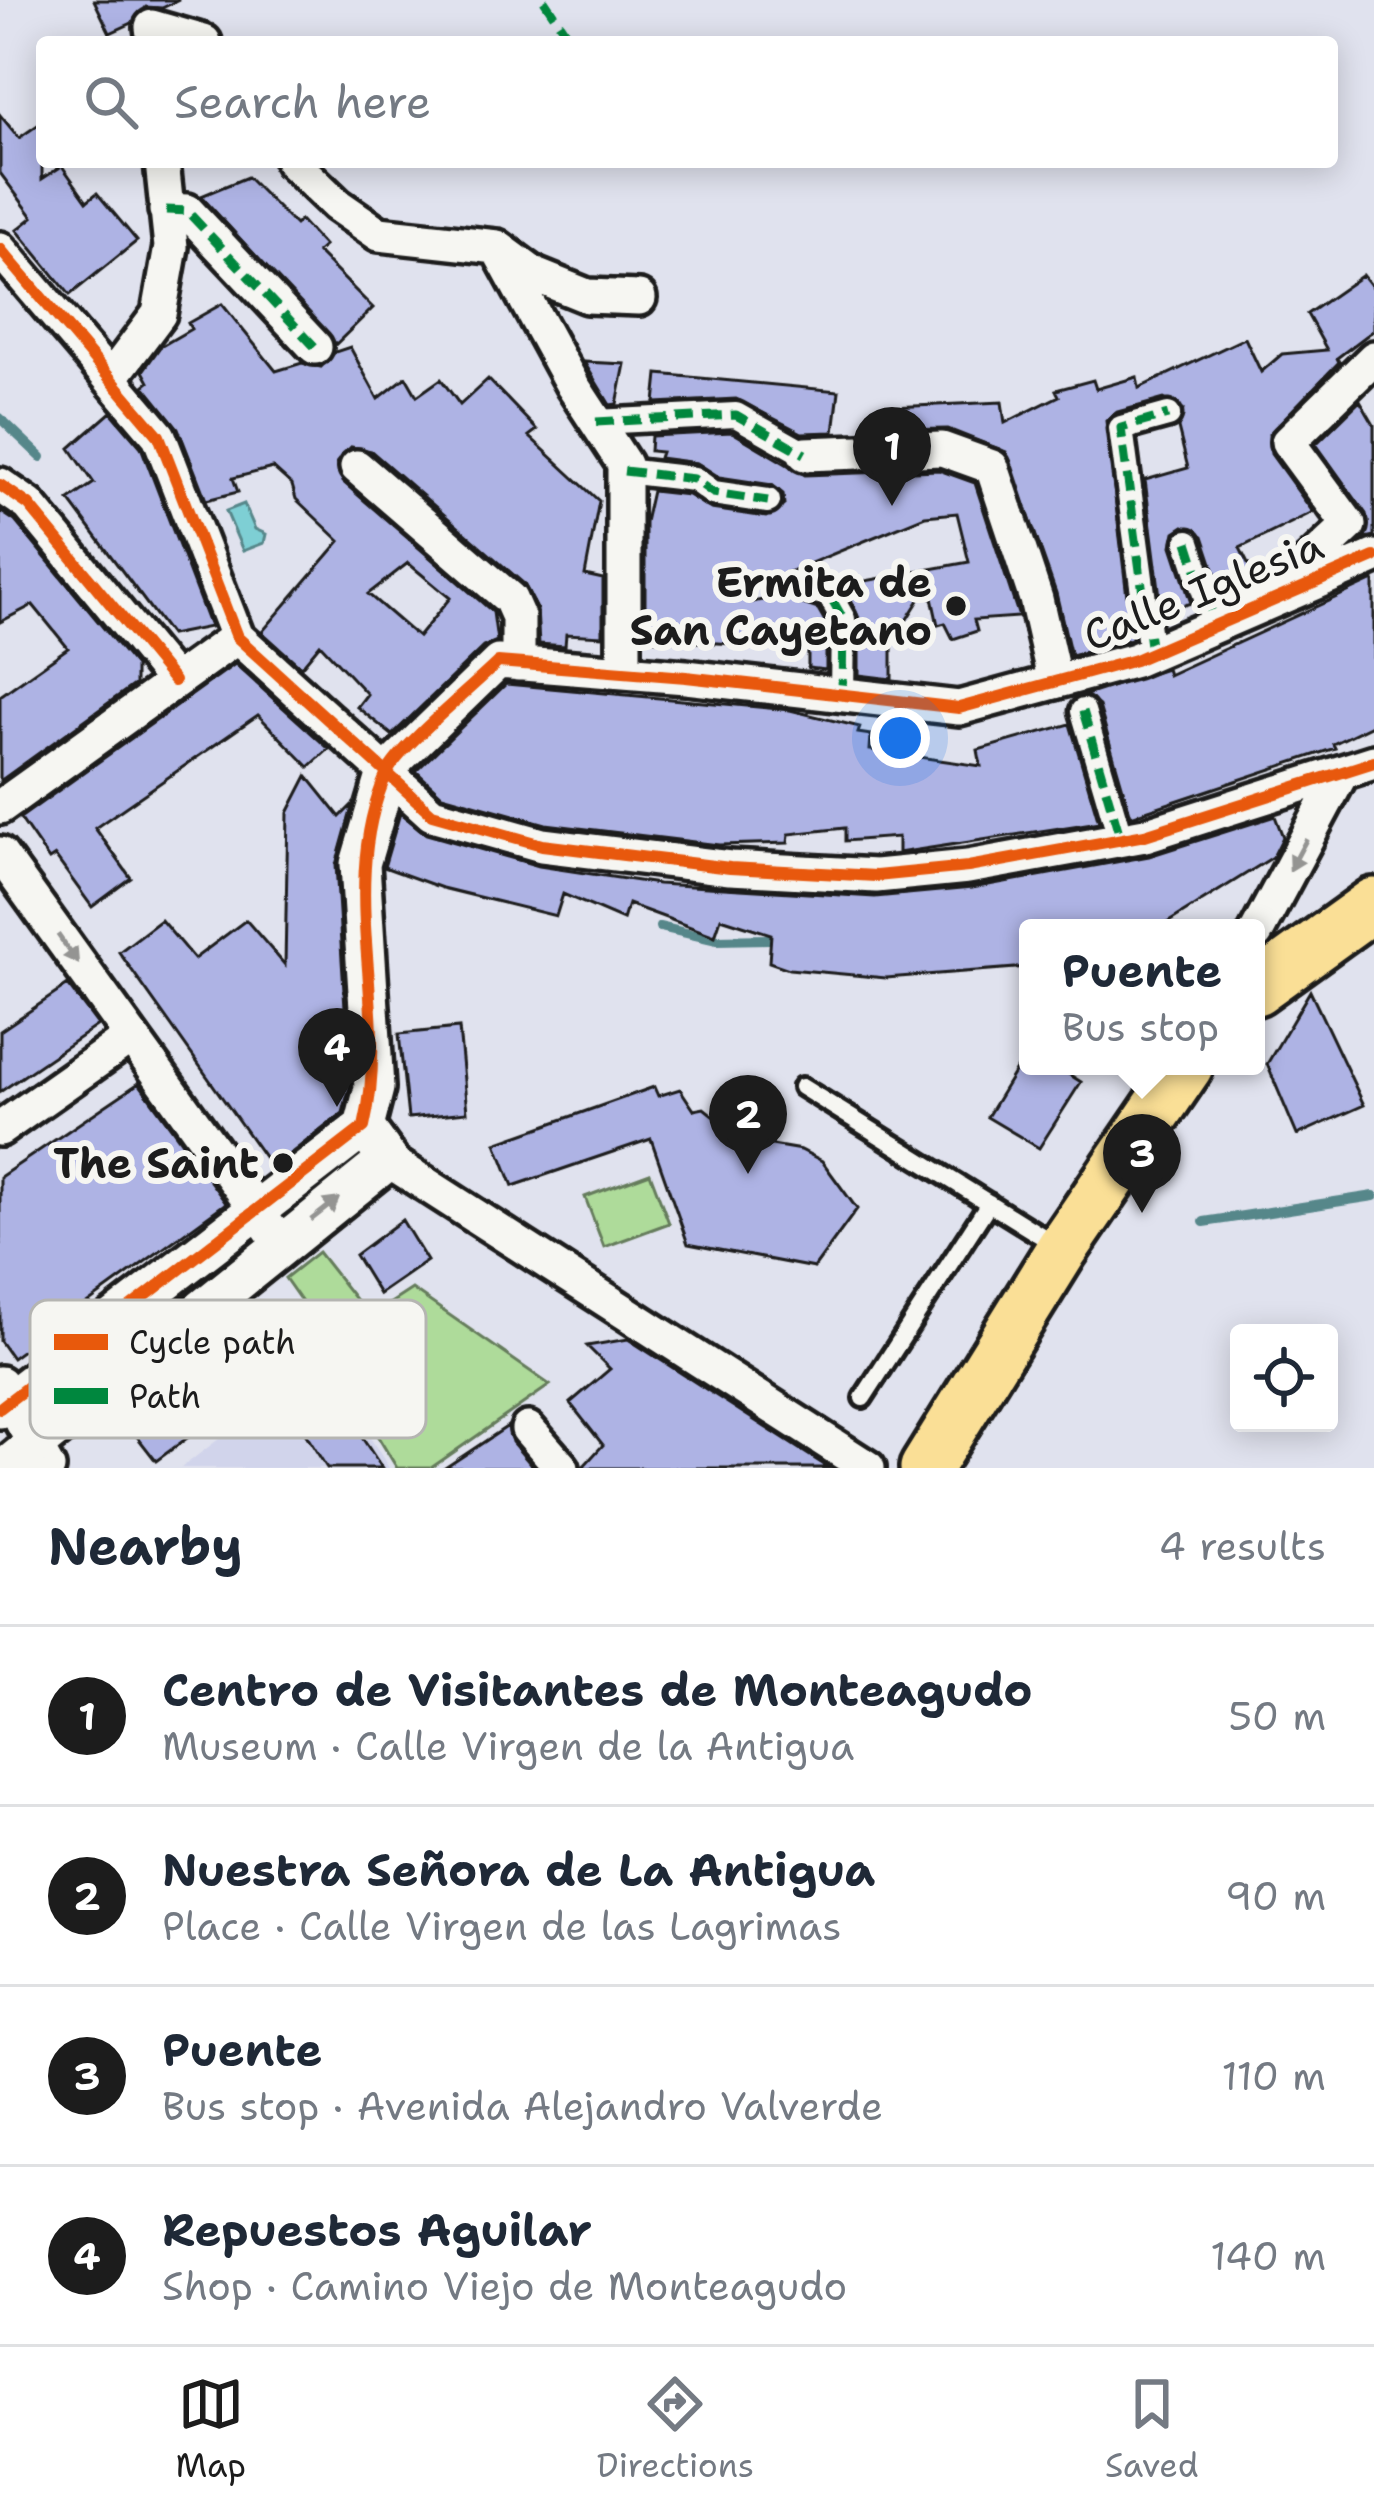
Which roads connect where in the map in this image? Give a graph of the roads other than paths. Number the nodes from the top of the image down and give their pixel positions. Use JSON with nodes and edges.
{"nodes":[{"id":1,"x":153,"y":36,"type":"edge"},
{"id":2,"x":183,"y":36,"type":"edge"},
{"id":3,"x":162,"y":168,"type":"edge"},
{"id":4,"x":298,"y":168,"type":"edge"},
{"id":5,"x":166,"y":210,"type":"junction"},
{"id":6,"x":497,"y":247,"type":"junction"},
{"id":7,"x":0,"y":249,"type":"edge"},
{"id":8,"x":639,"y":298,"type":"dead end"},
{"id":9,"x":315,"y":346,"type":"dead end"},
{"id":10,"x":1374,"y":358,"type":"edge"},
{"id":11,"x":111,"y":378,"type":"junction"},
{"id":12,"x":1168,"y":415,"type":"dead end"},
{"id":13,"x":596,"y":422,"type":"junction"},
{"id":14,"x":805,"y":454,"type":"joint"},
{"id":15,"x":357,"y":467,"type":"dead end"},
{"id":16,"x":624,"y":471,"type":"junction"},
{"id":17,"x":0,"y":485,"type":"edge"},
{"id":18,"x":768,"y":501,"type":"dead end"},
{"id":19,"x":1361,"y":518,"type":"edge"},
{"id":20,"x":1188,"y":542,"type":"dead end"},
{"id":21,"x":1374,"y":557,"type":"edge"},
{"id":22,"x":810,"y":590,"type":"dead end"},
{"id":23,"x":1266,"y":603,"type":"junction"},
{"id":24,"x":1216,"y":625,"type":"junction"},
{"id":25,"x":237,"y":637,"type":"junction"},
{"id":26,"x":1151,"y":653,"type":"junction"},
{"id":27,"x":518,"y":664,"type":"junction"},
{"id":28,"x":624,"y":672,"type":"junction"},
{"id":29,"x":174,"y":681,"type":"junction"},
{"id":30,"x":1054,"y":682,"type":"junction"},
{"id":31,"x":842,"y":694,"type":"junction"},
{"id":32,"x":1084,"y":711,"type":"dead end"},
{"id":33,"x":1374,"y":762,"type":"edge"},
{"id":34,"x":388,"y":769,"type":"junction"},
{"id":35,"x":1340,"y":776,"type":"junction"},
{"id":36,"x":0,"y":808,"type":"edge"},
{"id":37,"x":1120,"y":840,"type":"junction"},
{"id":38,"x":0,"y":854,"type":"edge"},
{"id":39,"x":1374,"y":904,"type":"edge"},
{"id":40,"x":1263,"y":919,"type":"edge"},
{"id":41,"x":1265,"y":983,"type":"edge"},
{"id":42,"x":130,"y":1037,"type":"junction"},
{"id":43,"x":1180,"y":1075,"type":"edge"},
{"id":44,"x":802,"y":1087,"type":"dead end"},
{"id":45,"x":364,"y":1127,"type":"junction"},
{"id":46,"x":0,"y":1129,"type":"edge"},
{"id":47,"x":388,"y":1160,"type":"junction"},
{"id":48,"x":989,"y":1203,"type":"junction"},
{"id":49,"x":270,"y":1228,"type":"junction"},
{"id":50,"x":1062,"y":1249,"type":"junction"},
{"id":51,"x":157,"y":1300,"type":"edge"},
{"id":52,"x":196,"y":1300,"type":"edge"},
{"id":53,"x":30,"y":1380,"type":"edge"},
{"id":54,"x":4,"y":1397,"type":"edge"},
{"id":55,"x":863,"y":1398,"type":"dead end"},
{"id":56,"x":528,"y":1429,"type":"dead end"},
{"id":57,"x":53,"y":1438,"type":"edge"},
{"id":58,"x":29,"y":1461,"type":"edge"},
{"id":59,"x":562,"y":1468,"type":"edge"},
{"id":60,"x":868,"y":1468,"type":"edge"},
{"id":61,"x":926,"y":1468,"type":"edge"}],
"edges":[{"from":1,"to":2,"type":"street"},
{"from":3,"to":5,"type":"street"},
{"from":4,"to":6,"type":"street"},
{"from":5,"to":9,"type":"street"},
{"from":5,"to":11,"type":"street"},
{"from":6,"to":8,"type":"street"},
{"from":6,"to":13,"type":"street"},
{"from":7,"to":11,"type":"street"},
{"from":10,"to":19,"type":"street"},
{"from":11,"to":25,"type":"street"},
{"from":12,"to":26,"type":"street"},
{"from":13,"to":14,"type":"street"},
{"from":13,"to":16,"type":"street"},
{"from":14,"to":30,"type":"street"},
{"from":15,"to":27,"type":"street"},
{"from":16,"to":18,"type":"street"},
{"from":16,"to":28,"type":"street"},
{"from":17,"to":29,"type":"street"},
{"from":19,"to":23,"type":"street"},
{"from":20,"to":24,"type":"street"},
{"from":21,"to":23,"type":"street","name":"Calle Iglesia"},
{"from":22,"to":31,"type":"street"},
{"from":23,"to":24,"type":"street","name":"Calle Iglesia"},
{"from":24,"to":26,"type":"street","name":"Calle Iglesia"},
{"from":25,"to":29,"type":"street"},
{"from":25,"to":34,"type":"street"},
{"from":26,"to":30,"type":"street","name":"Calle Iglesia"},
{"from":27,"to":28,"type":"street","name":"Calle Iglesia"},
{"from":27,"to":34,"type":"street"},
{"from":28,"to":31,"type":"street","name":"Calle Iglesia"},
{"from":29,"to":36,"type":"street"},
{"from":30,"to":31,"type":"street","name":"Calle Iglesia"},
{"from":32,"to":37,"type":"street"},
{"from":33,"to":35,"type":"street"},
{"from":34,"to":37,"type":"street"},
{"from":34,"to":45,"type":"street"},
{"from":35,"to":37,"type":"street"},
{"from":35,"to":40,"type":"street","one_way":true},
{"from":38,"to":42,"type":"street","one_way":true},
{"from":39,"to":41,"type":"main road"},
{"from":42,"to":46,"type":"street"},
{"from":42,"to":49,"type":"street"},
{"from":43,"to":50,"type":"main road"},
{"from":44,"to":48,"type":"lane"},
{"from":45,"to":47,"type":"street"},
{"from":45,"to":49,"type":"street"},
{"from":49,"to":47,"type":"street","one_way":true},
{"from":47,"to":60,"type":"street"},
{"from":48,"to":50,"type":"lane"},
{"from":48,"to":55,"type":"lane"},
{"from":49,"to":51,"type":"street"},
{"from":49,"to":52,"type":"street"},
{"from":50,"to":61,"type":"main road"},
{"from":53,"to":54,"type":"street"},
{"from":54,"to":58,"type":"street"},
{"from":56,"to":59,"type":"street"},
{"from":57,"to":58,"type":"street"}]}
